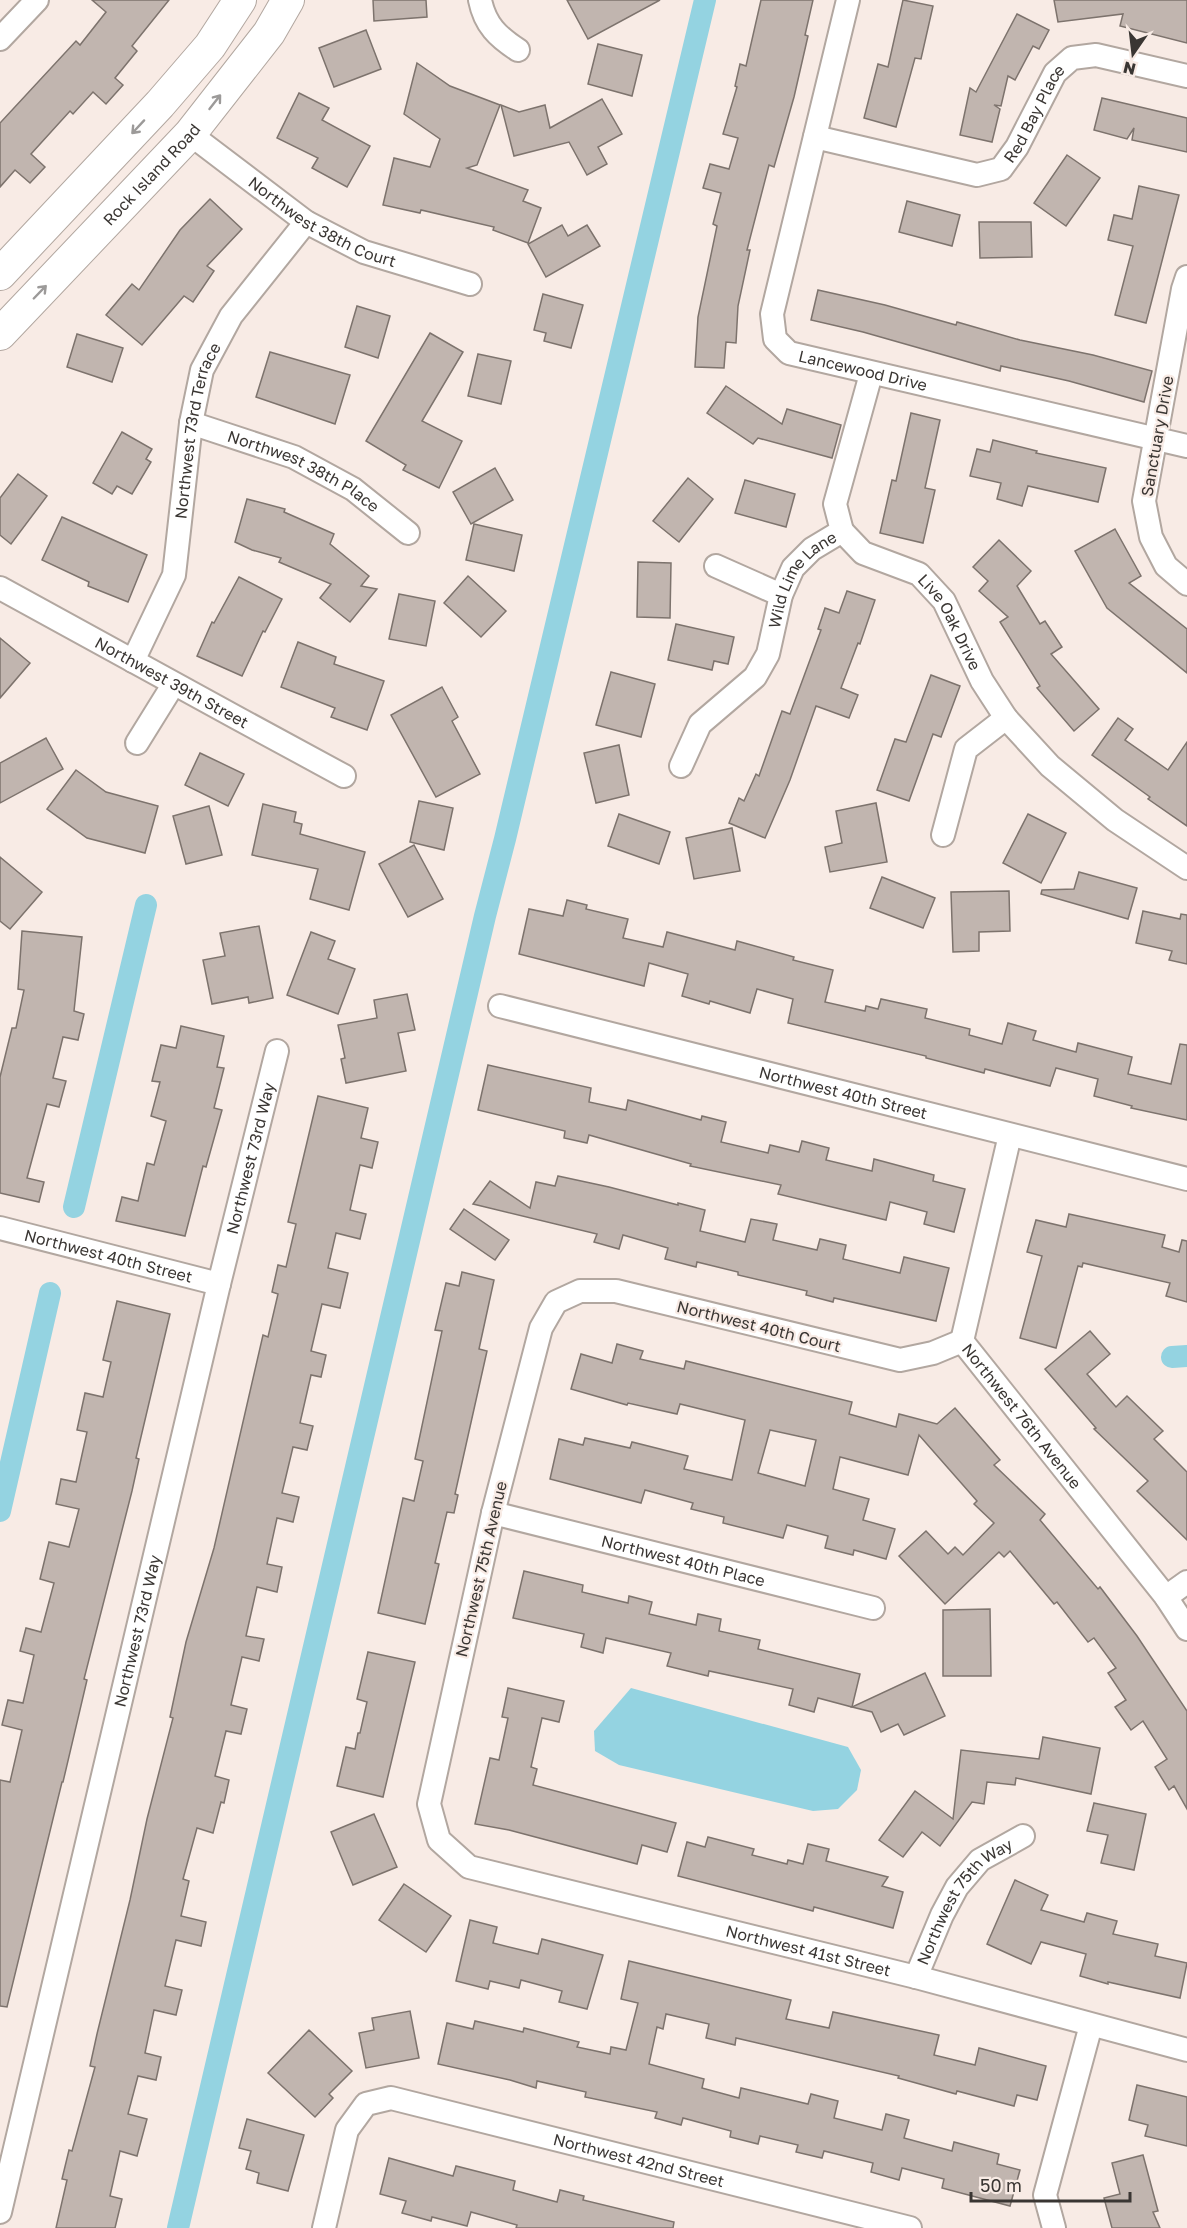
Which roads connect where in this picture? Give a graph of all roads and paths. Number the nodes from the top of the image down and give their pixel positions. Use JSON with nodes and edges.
{"nodes":[{"id":1,"x":38,"y":0,"type":"edge"},
{"id":2,"x":240,"y":0,"type":"edge"},
{"id":3,"x":288,"y":0,"type":"edge"},
{"id":4,"x":480,"y":0,"type":"edge"},
{"id":5,"x":848,"y":0,"type":"edge"},
{"id":6,"x":0,"y":39,"type":"edge"},
{"id":7,"x":518,"y":50,"type":"dead end"},
{"id":8,"x":1187,"y":76,"type":"edge"},
{"id":9,"x":190,"y":134,"type":"junction"},
{"id":10,"x":815,"y":137,"type":"junction"},
{"id":11,"x":306,"y":222,"type":"junction"},
{"id":12,"x":0,"y":274,"type":"edge"},
{"id":13,"x":1187,"y":277,"type":"edge"},
{"id":14,"x":470,"y":284,"type":"dead end"},
{"id":15,"x":0,"y":334,"type":"edge"},
{"id":16,"x":871,"y":374,"type":"junction"},
{"id":17,"x":191,"y":423,"type":"junction"},
{"id":18,"x":1156,"y":439,"type":"junction"},
{"id":19,"x":1187,"y":446,"type":"edge"},
{"id":20,"x":842,"y":531,"type":"junction"},
{"id":21,"x":408,"y":533,"type":"dead end"},
{"id":22,"x":716,"y":566,"type":"dead end"},
{"id":23,"x":1187,"y":584,"type":"edge"},
{"id":24,"x":0,"y":588,"type":"edge"},
{"id":25,"x":781,"y":595,"type":"junction"},
{"id":26,"x":133,"y":661,"type":"junction"},
{"id":27,"x":173,"y":685,"type":"junction"},
{"id":28,"x":1006,"y":718,"type":"junction"},
{"id":29,"x":137,"y":743,"type":"dead end"},
{"id":30,"x":681,"y":766,"type":"dead end"},
{"id":31,"x":344,"y":776,"type":"dead end"},
{"id":32,"x":943,"y":835,"type":"dead end"},
{"id":33,"x":1187,"y":868,"type":"edge"},
{"id":34,"x":500,"y":1006,"type":"dead end"},
{"id":35,"x":277,"y":1051,"type":"dead end"},
{"id":36,"x":1010,"y":1135,"type":"junction"},
{"id":37,"x":1187,"y":1179,"type":"edge"},
{"id":38,"x":0,"y":1228,"type":"edge"},
{"id":39,"x":219,"y":1284,"type":"junction"},
{"id":40,"x":556,"y":1302,"type":"joint"},
{"id":41,"x":962,"y":1341,"type":"junction"},
{"id":42,"x":493,"y":1513,"type":"junction"},
{"id":43,"x":1187,"y":1582,"type":"edge"},
{"id":44,"x":1166,"y":1597,"type":"junction"},
{"id":45,"x":873,"y":1608,"type":"dead end"},
{"id":46,"x":1187,"y":1629,"type":"edge"},
{"id":47,"x":1023,"y":1836,"type":"dead end"},
{"id":48,"x":439,"y":1840,"type":"joint"},
{"id":49,"x":916,"y":1977,"type":"junction"},
{"id":50,"x":1091,"y":2025,"type":"junction"},
{"id":51,"x":1187,"y":2050,"type":"edge"},
{"id":52,"x":0,"y":2212,"type":"edge"},
{"id":53,"x":1052,"y":2227,"type":"edge"},
{"id":54,"x":324,"y":2228,"type":"edge"},
{"id":55,"x":910,"y":2228,"type":"edge"}],
"edges":[{"from":1,"to":6,"type":"street"},
{"from":2,"to":12,"type":"main road","one_way":true},
{"from":9,"to":3,"type":"main road","name":"Rock Island Road","one_way":true},
{"from":4,"to":7,"type":"street"},
{"from":5,"to":10,"type":"street","name":"Lancewood Drive"},
{"from":8,"to":10,"type":"street","name":"Red Bay Place"},
{"from":9,"to":11,"type":"street","name":"Northwest 38th Court"},
{"from":15,"to":9,"type":"main road","name":"Rock Island Road","one_way":true},
{"from":10,"to":16,"type":"street","name":"Lancewood Drive"},
{"from":11,"to":14,"type":"street","name":"Northwest 38th Court"},
{"from":11,"to":17,"type":"street","name":"Northwest 73rd Terrace"},
{"from":13,"to":18,"type":"street","name":"Sanctuary Drive"},
{"from":16,"to":18,"type":"street","name":"Lancewood Drive"},
{"from":16,"to":20,"type":"street","name":"Wild Lime Lane"},
{"from":17,"to":21,"type":"street","name":"Northwest 38th Place"},
{"from":17,"to":26,"type":"street","name":"Northwest 73rd Terrace"},
{"from":18,"to":19,"type":"street","name":"Lancewood Drive"},
{"from":18,"to":23,"type":"street","name":"Sanctuary Drive"},
{"from":20,"to":25,"type":"street","name":"Wild Lime Lane"},
{"from":20,"to":28,"type":"street","name":"Live Oak Drive"},
{"from":22,"to":25,"type":"street"},
{"from":24,"to":26,"type":"street","name":"Northwest 39th Street"},
{"from":25,"to":30,"type":"street","name":"Wild Lime Lane"},
{"from":26,"to":27,"type":"street","name":"Northwest 39th Street"},
{"from":27,"to":29,"type":"street"},
{"from":27,"to":31,"type":"street","name":"Northwest 39th Street"},
{"from":28,"to":32,"type":"street"},
{"from":28,"to":33,"type":"street","name":"Live Oak Drive"},
{"from":34,"to":36,"type":"street","name":"Northwest 40th Street"},
{"from":35,"to":39,"type":"street","name":"Northwest 73rd Way"},
{"from":36,"to":37,"type":"street","name":"Northwest 40th Street"},
{"from":36,"to":41,"type":"street","name":"Northwest 76th Avenue"},
{"from":38,"to":39,"type":"street","name":"Northwest 40th Street"},
{"from":39,"to":52,"type":"street","name":"Northwest 73rd Way"},
{"from":40,"to":41,"type":"street","name":"Northwest 40th Court"},
{"from":40,"to":42,"type":"street","name":"Northwest 75th Avenue"},
{"from":41,"to":44,"type":"street","name":"Northwest 76th Avenue"},
{"from":42,"to":45,"type":"street","name":"Northwest 40th Place"},
{"from":42,"to":48,"type":"street","name":"Northwest 75th Avenue"},
{"from":43,"to":44,"type":"street"},
{"from":44,"to":46,"type":"street","name":"Northwest 76th Avenue"},
{"from":47,"to":49,"type":"street","name":"Northwest 75th Way"},
{"from":48,"to":49,"type":"street","name":"Northwest 41st Street"},
{"from":49,"to":50,"type":"street","name":"Northwest 41st Street"},
{"from":50,"to":51,"type":"street","name":"Northwest 41st Street"},
{"from":50,"to":53,"type":"street"},
{"from":54,"to":55,"type":"street","name":"Northwest 42nd Street"}]}
